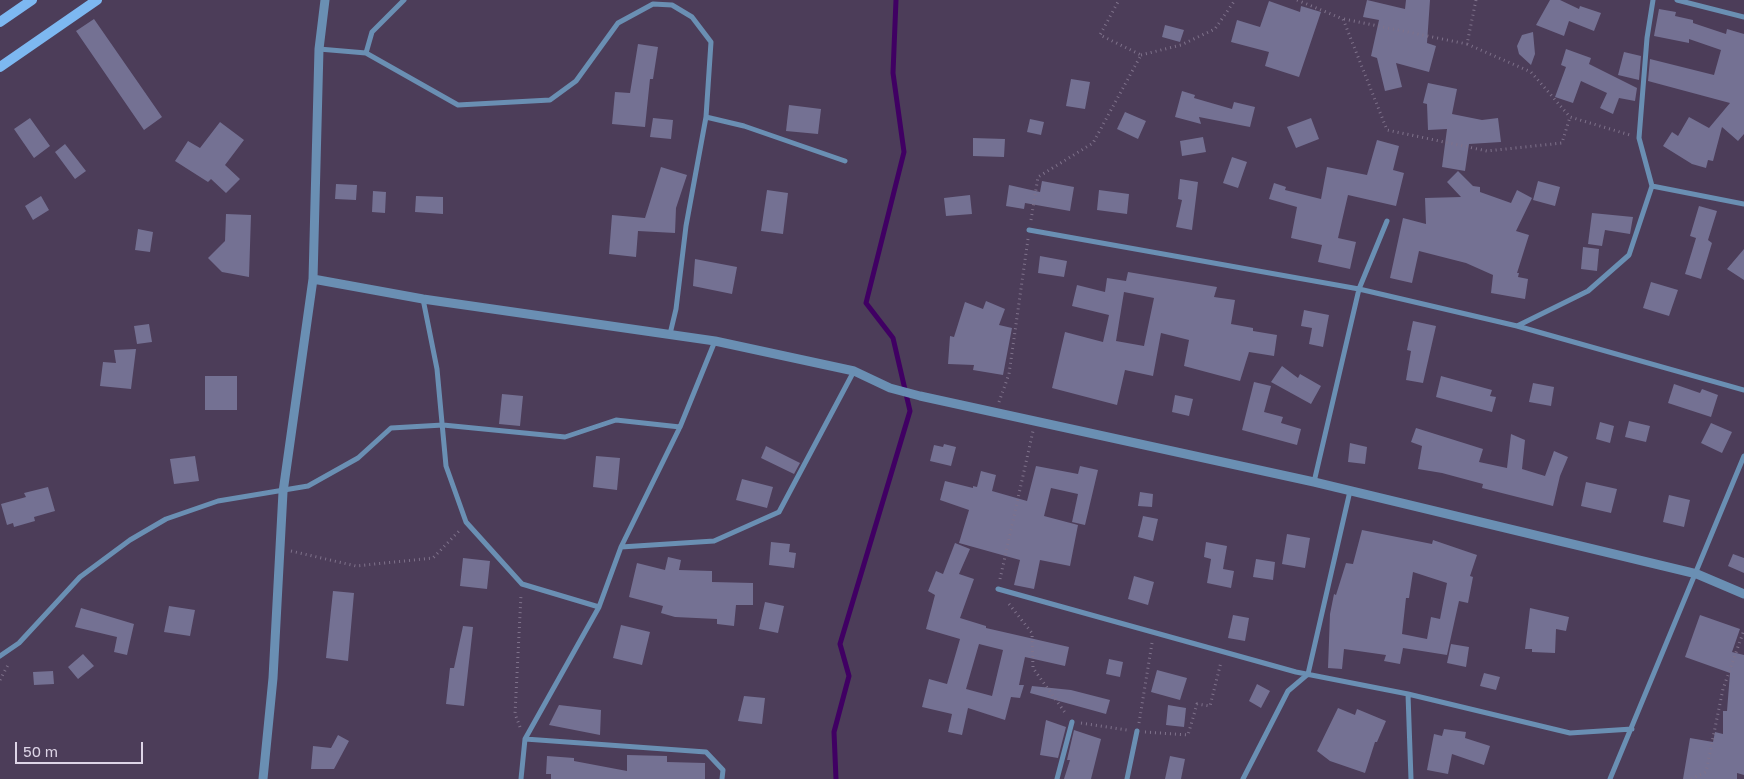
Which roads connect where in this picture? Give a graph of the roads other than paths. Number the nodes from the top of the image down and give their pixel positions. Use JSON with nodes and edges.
{"nodes":[{"id":1,"x":32,"y":0,"type":"edge"},
{"id":2,"x":97,"y":0,"type":"edge"},
{"id":3,"x":325,"y":0,"type":"edge"},
{"id":4,"x":404,"y":0,"type":"edge"},
{"id":5,"x":1653,"y":0,"type":"edge"},
{"id":6,"x":1677,"y":0,"type":"edge"},
{"id":7,"x":652,"y":2,"type":"edge"},
{"id":8,"x":1744,"y":16,"type":"edge"},
{"id":9,"x":0,"y":22,"type":"edge"},
{"id":10,"x":319,"y":50,"type":"junction"},
{"id":11,"x":366,"y":53,"type":"junction"},
{"id":12,"x":0,"y":67,"type":"edge"},
{"id":13,"x":706,"y":117,"type":"junction"},
{"id":14,"x":845,"y":161,"type":"dead end"},
{"id":15,"x":1652,"y":186,"type":"junction"},
{"id":16,"x":1744,"y":204,"type":"edge"},
{"id":17,"x":1387,"y":221,"type":"dead end"},
{"id":18,"x":1029,"y":230,"type":"road end"},
{"id":19,"x":312,"y":279,"type":"junction"},
{"id":20,"x":1359,"y":289,"type":"junction"},
{"id":21,"x":423,"y":299,"type":"junction"},
{"id":22,"x":1517,"y":326,"type":"junction"},
{"id":23,"x":670,"y":334,"type":"junction"},
{"id":24,"x":715,"y":341,"type":"junction"},
{"id":25,"x":854,"y":371,"type":"junction"},
{"id":26,"x":1744,"y":390,"type":"edge"},
{"id":27,"x":443,"y":424,"type":"junction"},
{"id":28,"x":680,"y":427,"type":"junction"},
{"id":29,"x":1744,"y":456,"type":"edge"},
{"id":30,"x":1314,"y":482,"type":"junction"},
{"id":31,"x":1350,"y":491,"type":"junction"},
{"id":32,"x":283,"y":492,"type":"junction"},
{"id":33,"x":621,"y":547,"type":"junction"},
{"id":34,"x":1697,"y":574,"type":"junction"},
{"id":35,"x":998,"y":589,"type":"road end"},
{"id":36,"x":1744,"y":594,"type":"edge"},
{"id":37,"x":598,"y":607,"type":"junction"},
{"id":38,"x":0,"y":656,"type":"edge"},
{"id":39,"x":1308,"y":674,"type":"junction"},
{"id":40,"x":1408,"y":694,"type":"junction"},
{"id":41,"x":1072,"y":722,"type":"road end"},
{"id":42,"x":1632,"y":729,"type":"junction"},
{"id":43,"x":1138,"y":731,"type":"road end"},
{"id":44,"x":524,"y":739,"type":"junction"},
{"id":45,"x":263,"y":779,"type":"edge"},
{"id":46,"x":521,"y":779,"type":"edge"},
{"id":47,"x":722,"y":779,"type":"edge"},
{"id":48,"x":1057,"y":779,"type":"edge"},
{"id":49,"x":1127,"y":779,"type":"edge"},
{"id":50,"x":1243,"y":779,"type":"edge"},
{"id":51,"x":1411,"y":779,"type":"edge"},
{"id":52,"x":1610,"y":779,"type":"edge"}],
"edges":[{"from":1,"to":9,"type":"main road"},
{"from":2,"to":12,"type":"main road"},
{"from":3,"to":10,"type":"street"},
{"from":4,"to":11,"type":"street"},
{"from":5,"to":15,"type":"street"},
{"from":6,"to":8,"type":"street"},
{"from":7,"to":11,"type":"street"},
{"from":7,"to":13,"type":"street"},
{"from":10,"to":11,"type":"street"},
{"from":10,"to":19,"type":"street"},
{"from":13,"to":14,"type":"street"},
{"from":13,"to":23,"type":"street"},
{"from":15,"to":16,"type":"street"},
{"from":15,"to":22,"type":"street"},
{"from":17,"to":20,"type":"street"},
{"from":18,"to":20,"type":"street"},
{"from":19,"to":21,"type":"street"},
{"from":19,"to":32,"type":"street"},
{"from":20,"to":22,"type":"street"},
{"from":20,"to":30,"type":"street"},
{"from":21,"to":23,"type":"street"},
{"from":21,"to":27,"type":"street"},
{"from":22,"to":26,"type":"street"},
{"from":23,"to":24,"type":"street"},
{"from":24,"to":25,"type":"street"},
{"from":24,"to":28,"type":"street"},
{"from":25,"to":30,"type":"street"},
{"from":25,"to":33,"type":"street"},
{"from":27,"to":28,"type":"street"},
{"from":27,"to":32,"type":"street"},
{"from":27,"to":37,"type":"street"},
{"from":28,"to":33,"type":"street"},
{"from":29,"to":34,"type":"street"},
{"from":30,"to":31,"type":"street"},
{"from":31,"to":34,"type":"street"},
{"from":31,"to":39,"type":"street"},
{"from":32,"to":38,"type":"street"},
{"from":32,"to":45,"type":"street"},
{"from":33,"to":37,"type":"street"},
{"from":34,"to":36,"type":"street"},
{"from":34,"to":42,"type":"street"},
{"from":35,"to":39,"type":"street"},
{"from":37,"to":44,"type":"street"},
{"from":39,"to":40,"type":"street"},
{"from":39,"to":50,"type":"street"},
{"from":40,"to":42,"type":"street"},
{"from":40,"to":51,"type":"street"},
{"from":41,"to":48,"type":"street"},
{"from":42,"to":52,"type":"street"},
{"from":43,"to":49,"type":"street"},
{"from":44,"to":46,"type":"street"},
{"from":44,"to":47,"type":"street"}]}
